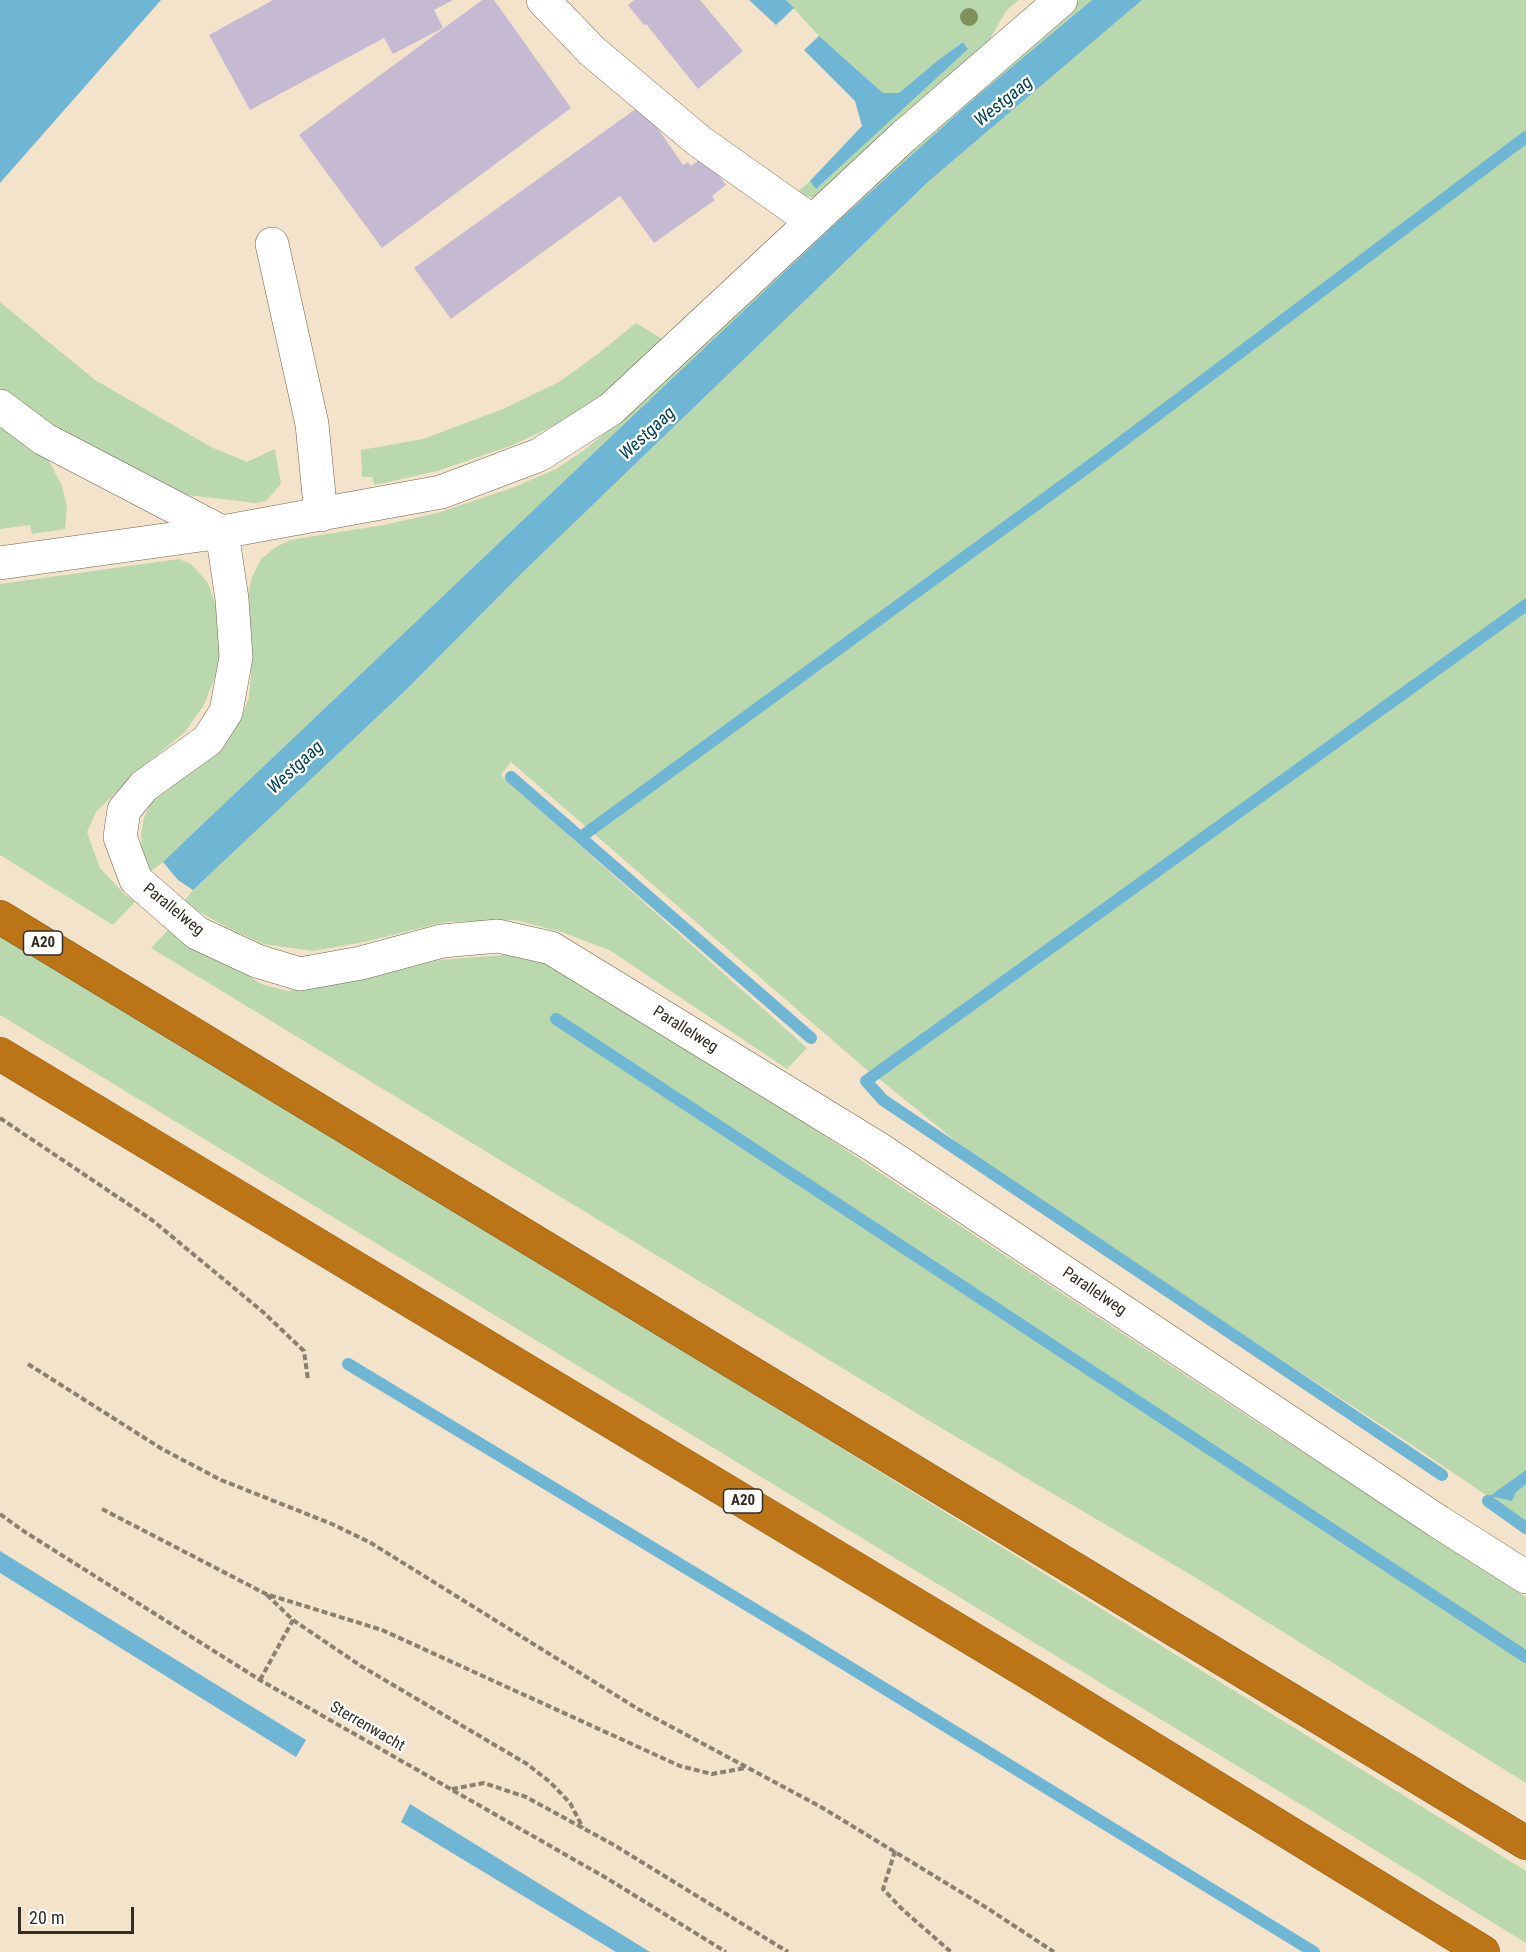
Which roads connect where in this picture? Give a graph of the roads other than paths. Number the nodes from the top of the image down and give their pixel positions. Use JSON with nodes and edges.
{"nodes":[{"id":1,"x":543,"y":0,"type":"edge"},
{"id":2,"x":1061,"y":0,"type":"edge"},
{"id":3,"x":812,"y":221,"type":"junction"},
{"id":4,"x":272,"y":244,"type":"dead end"},
{"id":5,"x":0,"y":406,"type":"edge"},
{"id":6,"x":321,"y":515,"type":"junction"},
{"id":7,"x":222,"y":532,"type":"junction"},
{"id":8,"x":0,"y":563,"type":"edge"},
{"id":9,"x":0,"y":917,"type":"edge"},
{"id":10,"x":0,"y":1054,"type":"edge"},
{"id":11,"x":1526,"y":1577,"type":"edge"},
{"id":12,"x":1526,"y":1843,"type":"edge"},
{"id":13,"x":1483,"y":1952,"type":"edge"}],
"edges":[{"from":1,"to":3,"type":"street"},
{"from":2,"to":3,"type":"street"},
{"from":3,"to":6,"type":"street"},
{"from":4,"to":6,"type":"street"},
{"from":5,"to":7,"type":"street"},
{"from":6,"to":7,"type":"street"},
{"from":7,"to":8,"type":"street"},
{"from":7,"to":11,"type":"street","name":"Parallelweg"},
{"from":9,"to":12,"type":"highway","number":"A20"},
{"from":10,"to":13,"type":"highway","number":"A20"}]}
